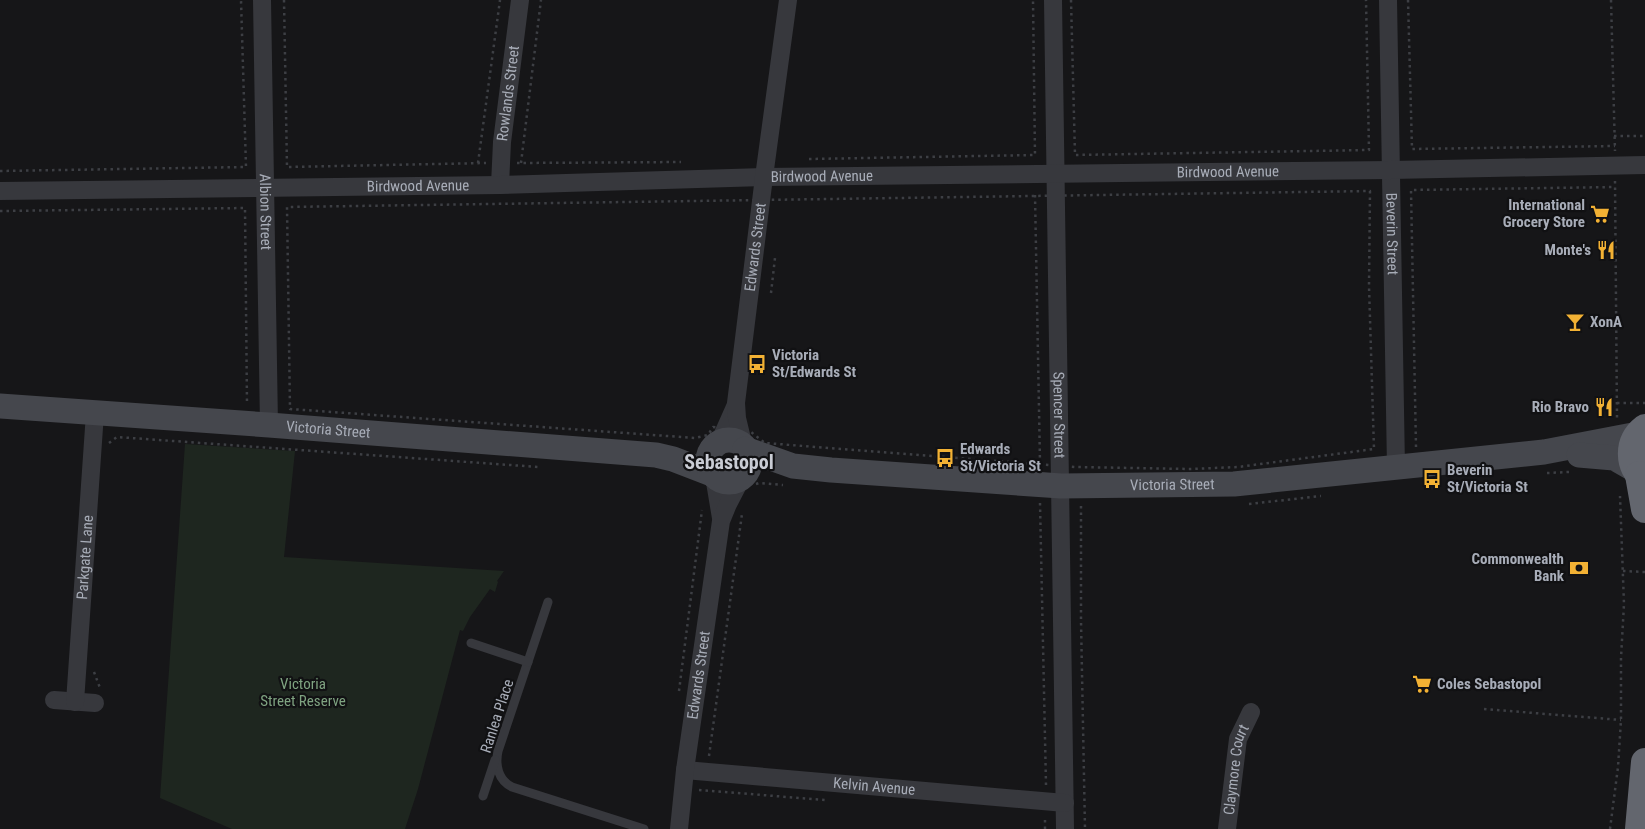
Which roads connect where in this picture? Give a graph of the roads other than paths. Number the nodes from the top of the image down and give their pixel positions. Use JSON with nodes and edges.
{"nodes":[{"id":1,"x":262,"y":0,"type":"edge"},
{"id":2,"x":520,"y":0,"type":"edge"},
{"id":3,"x":788,"y":0,"type":"edge"},
{"id":4,"x":1053,"y":0,"type":"edge"},
{"id":5,"x":1388,"y":0,"type":"edge"},
{"id":6,"x":1645,"y":165,"type":"edge"},
{"id":7,"x":1391,"y":170,"type":"junction"},
{"id":8,"x":1055,"y":174,"type":"junction"},
{"id":9,"x":764,"y":177,"type":"junction"},
{"id":10,"x":500,"y":185,"type":"junction"},
{"id":11,"x":265,"y":188,"type":"junction"},
{"id":12,"x":0,"y":192,"type":"edge"},
{"id":13,"x":736,"y":403,"type":"junction"},
{"id":14,"x":0,"y":406,"type":"edge"},
{"id":15,"x":95,"y":413,"type":"junction"},
{"id":16,"x":269,"y":425,"type":"junction"},
{"id":17,"x":1636,"y":430,"type":"edge"},
{"id":18,"x":746,"y":442,"type":"junction"},
{"id":19,"x":718,"y":444,"type":"junction"},
{"id":20,"x":1544,"y":452,"type":"junction"},
{"id":21,"x":656,"y":455,"type":"junction"},
{"id":22,"x":801,"y":467,"type":"junction"},
{"id":23,"x":1396,"y":468,"type":"junction"},
{"id":24,"x":713,"y":475,"type":"junction"},
{"id":25,"x":1635,"y":479,"type":"edge"},
{"id":26,"x":749,"y":481,"type":"junction"},
{"id":27,"x":1061,"y":486,"type":"junction"},
{"id":28,"x":1645,"y":509,"type":"edge"},
{"id":29,"x":721,"y":521,"type":"junction"},
{"id":30,"x":548,"y":602,"type":"dead end"},
{"id":31,"x":471,"y":643,"type":"dead end"},
{"id":32,"x":528,"y":662,"type":"junction"},
{"id":33,"x":98,"y":697,"type":"road end"},
{"id":34,"x":54,"y":700,"type":"dead end"},
{"id":35,"x":75,"y":702,"type":"junction"},
{"id":36,"x":1251,"y":712,"type":"dead end"},
{"id":37,"x":498,"y":752,"type":"junction"},
{"id":38,"x":1645,"y":762,"type":"edge"},
{"id":39,"x":685,"y":770,"type":"junction"},
{"id":40,"x":483,"y":796,"type":"dead end"},
{"id":41,"x":1065,"y":803,"type":"junction"},
{"id":42,"x":644,"y":829,"type":"edge"},
{"id":43,"x":679,"y":829,"type":"edge"},
{"id":44,"x":1065,"y":829,"type":"edge"},
{"id":45,"x":1228,"y":829,"type":"edge"},
{"id":46,"x":1639,"y":829,"type":"edge"}],
"edges":[{"from":1,"to":11,"type":"street","name":"Albion Street"},
{"from":2,"to":10,"type":"street","name":"Rowlands Street"},
{"from":3,"to":9,"type":"street","name":"Edwards Street"},
{"from":4,"to":8,"type":"street","name":"Spencer Street"},
{"from":5,"to":7,"type":"street","name":"Beverin Street"},
{"from":6,"to":7,"type":"street","name":"Birdwood Avenue"},
{"from":7,"to":8,"type":"street","name":"Birdwood Avenue"},
{"from":7,"to":23,"type":"street","name":"Beverin Street"},
{"from":8,"to":9,"type":"street","name":"Birdwood Avenue"},
{"from":8,"to":27,"type":"street","name":"Spencer Street"},
{"from":9,"to":10,"type":"street","name":"Birdwood Avenue"},
{"from":9,"to":13,"type":"street","name":"Edwards Street"},
{"from":10,"to":11,"type":"street","name":"Birdwood Avenue"},
{"from":11,"to":12,"type":"street","name":"Birdwood Avenue"},
{"from":11,"to":16,"type":"street","name":"Albion Street"},
{"from":13,"to":18,"type":"street","name":"Edwards Street"},
{"from":13,"to":19,"type":"street","name":"Edwards Street"},
{"from":14,"to":15,"type":"street","name":"Victoria Street"},
{"from":15,"to":16,"type":"street","name":"Victoria Street"},
{"from":15,"to":35,"type":"street","name":"Parkgate Lane"},
{"from":16,"to":21,"type":"street","name":"Victoria Street"},
{"from":17,"to":20,"type":"street","name":"Victoria Street"},
{"from":17,"to":25,"type":"highway"},
{"from":18,"to":19,"type":"street"},
{"from":18,"to":22,"type":"street","name":"Victoria Street"},
{"from":18,"to":26,"type":"street"},
{"from":19,"to":21,"type":"street","name":"Victoria Street"},
{"from":19,"to":24,"type":"street"},
{"from":20,"to":23,"type":"street","name":"Victoria Street"},
{"from":20,"to":25,"type":"street","name":"Victoria Street"},
{"from":21,"to":24,"type":"street","name":"Victoria Street"},
{"from":22,"to":26,"type":"street","name":"Victoria Street"},
{"from":22,"to":27,"type":"street","name":"Victoria Street"},
{"from":23,"to":27,"type":"street","name":"Victoria Street"},
{"from":24,"to":26,"type":"street"},
{"from":24,"to":29,"type":"street","name":"Edwards Street"},
{"from":25,"to":28,"type":"highway"},
{"from":26,"to":29,"type":"street","name":"Edwards Street"},
{"from":27,"to":41,"type":"street","name":"Spencer Street"},
{"from":29,"to":39,"type":"street","name":"Edwards Street"},
{"from":30,"to":32,"type":"lane","name":"Ranlea Place"},
{"from":31,"to":32,"type":"lane"},
{"from":32,"to":37,"type":"lane","name":"Ranlea Place"},
{"from":33,"to":35,"type":"street"},
{"from":34,"to":35,"type":"street"},
{"from":36,"to":45,"type":"street","name":"Claymore Court"},
{"from":37,"to":40,"type":"lane"},
{"from":37,"to":42,"type":"lane","name":"Ranlea Place"},
{"from":38,"to":46,"type":"highway"},
{"from":39,"to":41,"type":"street","name":"Kelvin Avenue"},
{"from":39,"to":43,"type":"street","name":"Edwards Street"},
{"from":41,"to":44,"type":"street","name":"Spencer Street"}]}
